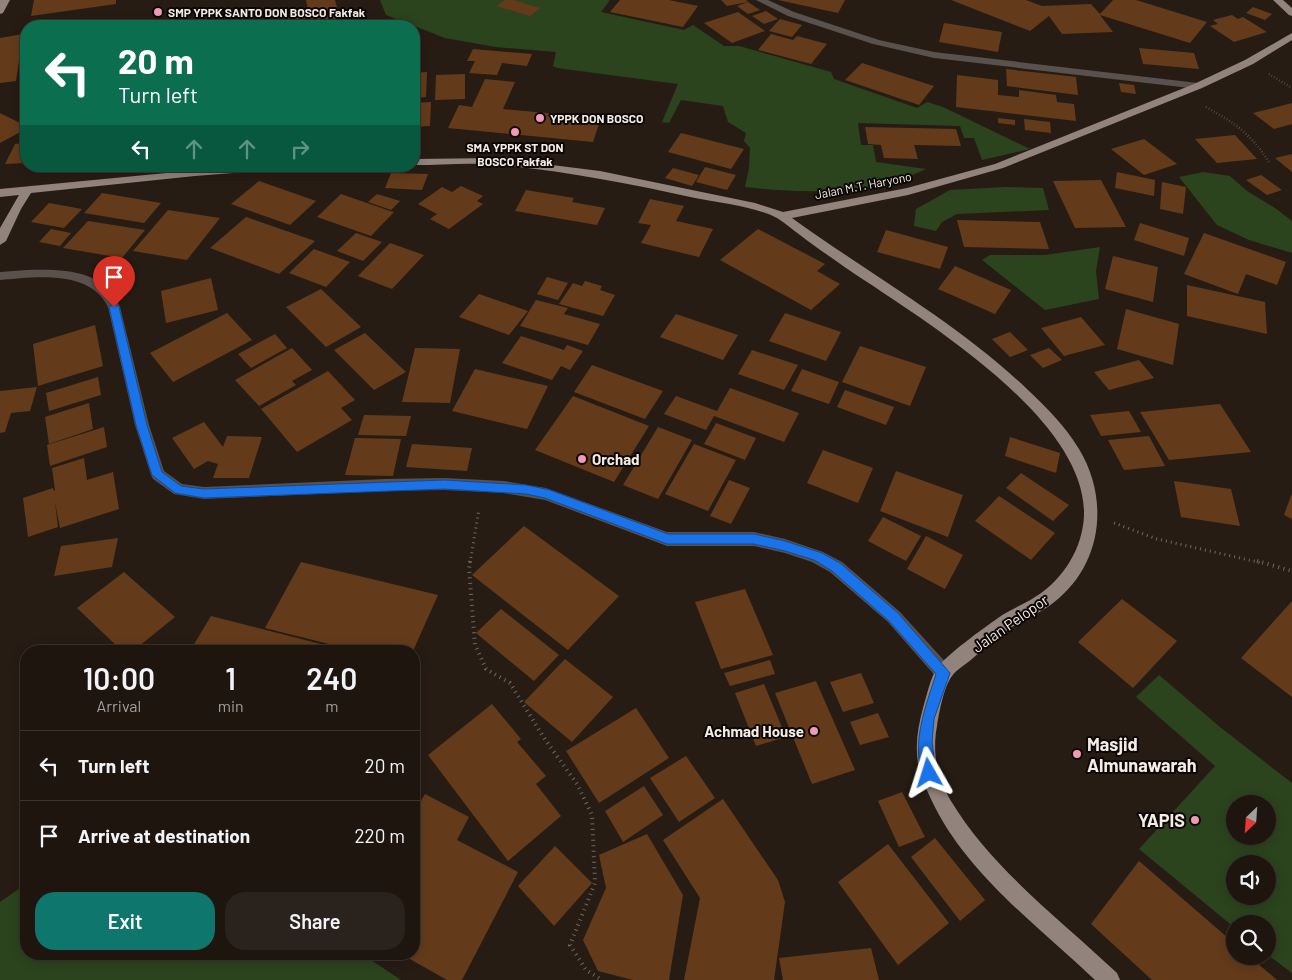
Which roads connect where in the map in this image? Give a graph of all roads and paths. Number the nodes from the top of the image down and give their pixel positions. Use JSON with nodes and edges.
{"nodes":[{"id":1,"x":5,"y":0,"type":"edge"},
{"id":2,"x":761,"y":0,"type":"edge"},
{"id":3,"x":1278,"y":0,"type":"edge"},
{"id":4,"x":1285,"y":0,"type":"edge"},
{"id":5,"x":1292,"y":2,"type":"edge"},
{"id":6,"x":0,"y":11,"type":"edge"},
{"id":7,"x":1292,"y":13,"type":"edge"},
{"id":8,"x":1292,"y":36,"type":"edge"},
{"id":9,"x":1198,"y":86,"type":"junction"},
{"id":10,"x":1172,"y":97,"type":"junction"},
{"id":11,"x":420,"y":162,"type":"edge"},
{"id":12,"x":1269,"y":162,"type":"dead end"},
{"id":13,"x":194,"y":172,"type":"edge"},
{"id":14,"x":27,"y":192,"type":"junction"},
{"id":15,"x":0,"y":193,"type":"edge"},
{"id":16,"x":782,"y":216,"type":"junction"},
{"id":17,"x":0,"y":241,"type":"edge"},
{"id":18,"x":0,"y":276,"type":"edge"},
{"id":19,"x":482,"y":486,"type":"junction"},
{"id":20,"x":1093,"y":513,"type":"junction"},
{"id":21,"x":1292,"y":572,"type":"edge"},
{"id":22,"x":944,"y":673,"type":"junction"},
{"id":23,"x":602,"y":980,"type":"edge"},
{"id":24,"x":1110,"y":980,"type":"edge"}],
"edges":[{"from":1,"to":6,"type":"main road"},
{"from":2,"to":9,"type":"street"},
{"from":3,"to":7,"type":"main road"},
{"from":4,"to":5,"type":"main road"},
{"from":8,"to":9,"type":"main road","name":"Jalan M.T. Haryono"},
{"from":9,"to":10,"type":"main road","name":"Jalan M.T. Haryono"},
{"from":10,"to":12,"type":"path"},
{"from":10,"to":16,"type":"main road","name":"Jalan M.T. Haryono"},
{"from":11,"to":16,"type":"main road","name":"Jalan M.T. Haryono"},
{"from":13,"to":14,"type":"main road"},
{"from":14,"to":15,"type":"main road"},
{"from":14,"to":17,"type":"main road"},
{"from":16,"to":20,"type":"main road","name":"Jalan Pelopor"},
{"from":18,"to":19,"type":"street"},
{"from":19,"to":22,"type":"street"},
{"from":19,"to":23,"type":"path"},
{"from":20,"to":21,"type":"path"},
{"from":20,"to":22,"type":"main road","name":"Jalan Pelopor"},
{"from":22,"to":24,"type":"main road"}]}
